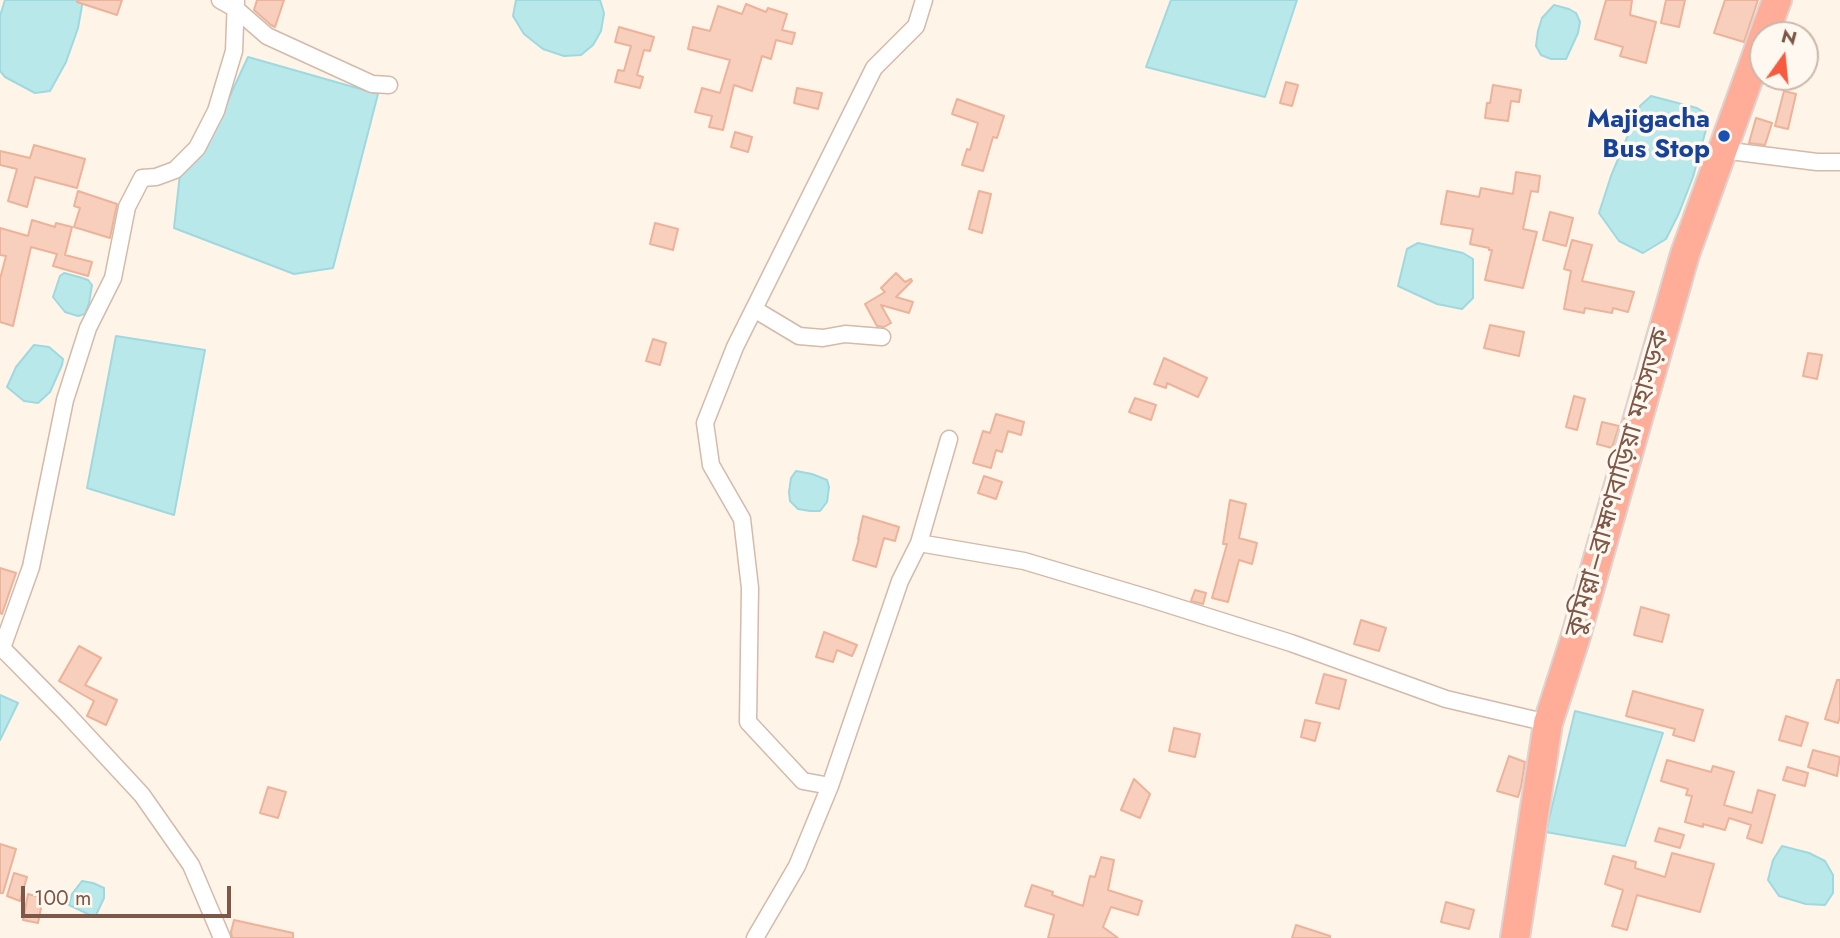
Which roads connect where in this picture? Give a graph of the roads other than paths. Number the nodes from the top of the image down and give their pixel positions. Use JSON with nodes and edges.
{"nodes":[{"id":1,"x":219,"y":0,"type":"edge"},
{"id":2,"x":924,"y":0,"type":"edge"},
{"id":3,"x":1777,"y":0,"type":"edge"},
{"id":4,"x":236,"y":5,"type":"edge"},
{"id":5,"x":1769,"y":21,"type":"edge"},
{"id":6,"x":1749,"y":75,"type":"edge"},
{"id":7,"x":388,"y":85,"type":"dead end"},
{"id":8,"x":1722,"y":150,"type":"junction"},
{"id":9,"x":1840,"y":162,"type":"edge"},
{"id":10,"x":754,"y":309,"type":"junction"},
{"id":11,"x":882,"y":337,"type":"dead end"},
{"id":12,"x":949,"y":439,"type":"dead end"},
{"id":13,"x":919,"y":543,"type":"junction"},
{"id":14,"x":1,"y":647,"type":"edge"},
{"id":15,"x":1548,"y":723,"type":"junction"},
{"id":16,"x":830,"y":786,"type":"junction"},
{"id":17,"x":222,"y":938,"type":"edge"},
{"id":18,"x":755,"y":938,"type":"edge"},
{"id":19,"x":1515,"y":938,"type":"edge"}],
"edges":[{"from":1,"to":4,"type":"street"},
{"from":2,"to":10,"type":"street"},
{"from":3,"to":5,"type":"highway","name":"কুমিল্লা–ব্রাহ্মণবাড়িয়া মহাসড়ক"},
{"from":4,"to":7,"type":"street"},
{"from":4,"to":14,"type":"street"},
{"from":6,"to":8,"type":"highway","name":"কুমিল্লা–ব্রাহ্মণবাড়িয়া মহাসড়ক"},
{"from":8,"to":9,"type":"street"},
{"from":8,"to":15,"type":"highway","name":"কুমিল্লা–ব্রাহ্মণবাড়িয়া মহাসড়ক"},
{"from":10,"to":11,"type":"street"},
{"from":10,"to":16,"type":"street"},
{"from":12,"to":13,"type":"street"},
{"from":13,"to":15,"type":"street"},
{"from":13,"to":16,"type":"street"},
{"from":14,"to":17,"type":"street"},
{"from":15,"to":19,"type":"highway","name":"কুমিল্লা–ব্রাহ্মণবাড়িয়া মহাসড়ক"},
{"from":16,"to":18,"type":"street"}]}
